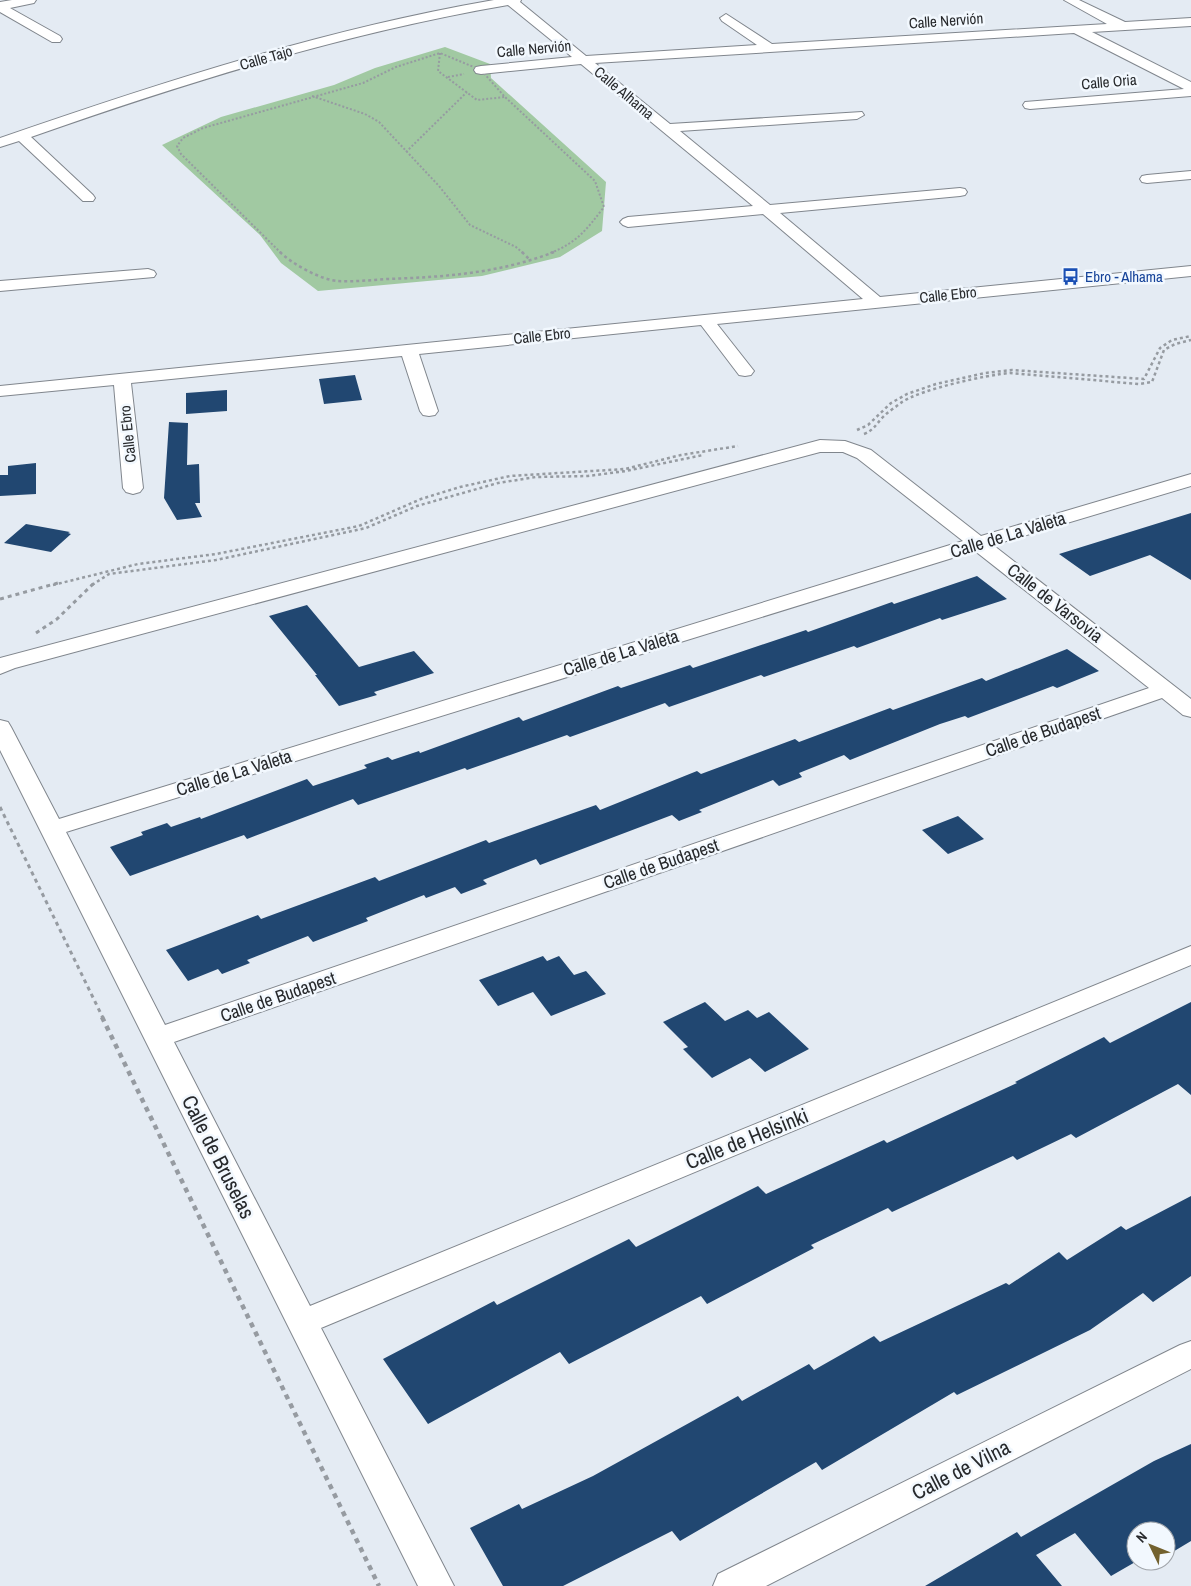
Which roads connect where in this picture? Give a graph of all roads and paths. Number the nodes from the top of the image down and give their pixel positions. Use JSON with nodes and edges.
{"nodes":[{"id":1,"x":30,"y":0,"type":"edge"},
{"id":2,"x":513,"y":0,"type":"edge"},
{"id":3,"x":1070,"y":0,"type":"edge"},
{"id":4,"x":0,"y":6,"type":"edge"},
{"id":5,"x":726,"y":18,"type":"dead end"},
{"id":6,"x":1191,"y":22,"type":"edge"},
{"id":7,"x":1123,"y":26,"type":"junction"},
{"id":8,"x":1076,"y":29,"type":"junction"},
{"id":9,"x":56,"y":39,"type":"dead end"},
{"id":10,"x":770,"y":49,"type":"junction"},
{"id":11,"x":440,"y":53,"type":"junction"},
{"id":12,"x":585,"y":60,"type":"junction"},
{"id":13,"x":481,"y":70,"type":"junction"},
{"id":14,"x":1191,"y":87,"type":"edge"},
{"id":15,"x":466,"y":92,"type":"junction"},
{"id":16,"x":1191,"y":92,"type":"edge"},
{"id":17,"x":312,"y":96,"type":"junction"},
{"id":18,"x":505,"y":97,"type":"junction"},
{"id":19,"x":1030,"y":105,"type":"dead end"},
{"id":20,"x":857,"y":115,"type":"dead end"},
{"id":21,"x":667,"y":128,"type":"junction"},
{"id":22,"x":22,"y":136,"type":"junction"},
{"id":23,"x":0,"y":143,"type":"edge"},
{"id":24,"x":406,"y":152,"type":"junction"},
{"id":25,"x":1191,"y":175,"type":"edge"},
{"id":26,"x":1147,"y":179,"type":"dead end"},
{"id":27,"x":960,"y":192,"type":"dead end"},
{"id":28,"x":88,"y":198,"type":"dead end"},
{"id":29,"x":765,"y":208,"type":"junction"},
{"id":30,"x":628,"y":222,"type":"dead end"},
{"id":31,"x":531,"y":260,"type":"junction"},
{"id":32,"x":1191,"y":271,"type":"edge"},
{"id":33,"x":148,"y":274,"type":"dead end"},
{"id":34,"x":0,"y":286,"type":"edge"},
{"id":35,"x":876,"y":302,"type":"junction"},
{"id":36,"x":704,"y":320,"type":"junction"},
{"id":37,"x":1191,"y":338,"type":"edge"},
{"id":38,"x":409,"y":350,"type":"junction"},
{"id":39,"x":745,"y":371,"type":"dead end"},
{"id":40,"x":122,"y":379,"type":"junction"},
{"id":41,"x":1,"y":384,"type":"edge"},
{"id":42,"x":429,"y":412,"type":"dead end"},
{"id":43,"x":850,"y":437,"type":"junction"},
{"id":44,"x":741,"y":446,"type":"dead end"},
{"id":45,"x":732,"y":452,"type":"dead end"},
{"id":46,"x":1191,"y":480,"type":"edge"},
{"id":47,"x":133,"y":488,"type":"dead end"},
{"id":48,"x":978,"y":543,"type":"junction"},
{"id":49,"x":0,"y":600,"type":"edge"},
{"id":50,"x":28,"y":637,"type":"dead end"},
{"id":51,"x":0,"y":667,"type":"edge"},
{"id":52,"x":1164,"y":690,"type":"junction"},
{"id":53,"x":1191,"y":710,"type":"edge"},
{"id":54,"x":0,"y":727,"type":"edge"},
{"id":55,"x":0,"y":807,"type":"edge"},
{"id":56,"x":51,"y":829,"type":"junction"},
{"id":57,"x":1191,"y":955,"type":"edge"},
{"id":58,"x":157,"y":1038,"type":"junction"},
{"id":59,"x":303,"y":1322,"type":"junction"},
{"id":60,"x":1191,"y":1354,"type":"edge"},
{"id":61,"x":379,"y":1586,"type":"edge"},
{"id":62,"x":436,"y":1586,"type":"edge"},
{"id":63,"x":732,"y":1586,"type":"edge"}],
"edges":[{"from":1,"to":4,"type":"street"},
{"from":2,"to":12,"type":"street","name":"Calle Alhama"},
{"from":2,"to":22,"type":"street","name":"Calle Tajo"},
{"from":3,"to":7,"type":"street","name":"Calle Nervión"},
{"from":4,"to":9,"type":"street"},
{"from":5,"to":10,"type":"street"},
{"from":6,"to":7,"type":"street","name":"Calle Nervión"},
{"from":7,"to":8,"type":"street","name":"Calle Nervión"},
{"from":8,"to":10,"type":"street","name":"Calle Nervión"},
{"from":8,"to":14,"type":"street","name":"Calle Oria"},
{"from":10,"to":12,"type":"street","name":"Calle Nervión"},
{"from":11,"to":13,"type":"path"},
{"from":11,"to":15,"type":"path"},
{"from":11,"to":17,"type":"path"},
{"from":12,"to":13,"type":"street","name":"Calle Nervión"},
{"from":12,"to":21,"type":"street","name":"Calle Alhama"},
{"from":13,"to":18,"type":"path"},
{"from":15,"to":18,"type":"path"},
{"from":15,"to":24,"type":"path"},
{"from":16,"to":19,"type":"street","name":"Calle Oria"},
{"from":17,"to":24,"type":"path"},
{"from":17,"to":31,"type":"path"},
{"from":18,"to":31,"type":"path"},
{"from":20,"to":21,"type":"street","name":"Calle Alhama"},
{"from":21,"to":29,"type":"street","name":"Calle Alhama"},
{"from":22,"to":23,"type":"street","name":"Calle Tajo"},
{"from":22,"to":28,"type":"street"},
{"from":24,"to":31,"type":"path"},
{"from":25,"to":26,"type":"street"},
{"from":27,"to":29,"type":"street"},
{"from":29,"to":30,"type":"street"},
{"from":29,"to":35,"type":"street","name":"Calle Alhama"},
{"from":32,"to":35,"type":"street","name":"Calle Ebro"},
{"from":33,"to":34,"type":"street"},
{"from":35,"to":36,"type":"street","name":"Calle Ebro"},
{"from":36,"to":38,"type":"street","name":"Calle Ebro"},
{"from":36,"to":39,"type":"street"},
{"from":37,"to":43,"type":"path"},
{"from":37,"to":43,"type":"path"},
{"from":38,"to":40,"type":"street","name":"Calle Ebro"},
{"from":38,"to":42,"type":"street"},
{"from":40,"to":41,"type":"street","name":"Calle Ebro"},
{"from":40,"to":47,"type":"street","name":"Calle Ebro"},
{"from":43,"to":48,"type":"street","name":"Calle de Varsovia"},
{"from":43,"to":51,"type":"street"},
{"from":44,"to":49,"type":"path"},
{"from":45,"to":50,"type":"path"},
{"from":46,"to":48,"type":"street","name":"Calle de La Valeta"},
{"from":48,"to":52,"type":"street","name":"Calle de Varsovia"},
{"from":48,"to":56,"type":"street","name":"Calle de La Valeta"},
{"from":52,"to":53,"type":"street","name":"Calle de Varsovia"},
{"from":52,"to":58,"type":"street","name":"Calle de Budapest"},
{"from":54,"to":56,"type":"street","name":"Calle de Bruselas"},
{"from":55,"to":61,"type":"path"},
{"from":56,"to":58,"type":"street","name":"Calle de Bruselas"},
{"from":57,"to":59,"type":"street","name":"Calle de Helsinki"},
{"from":58,"to":59,"type":"street","name":"Calle de Bruselas"},
{"from":59,"to":62,"type":"street","name":"Calle de Bruselas"},
{"from":60,"to":63,"type":"street","name":"Calle de Vilna"}]}
